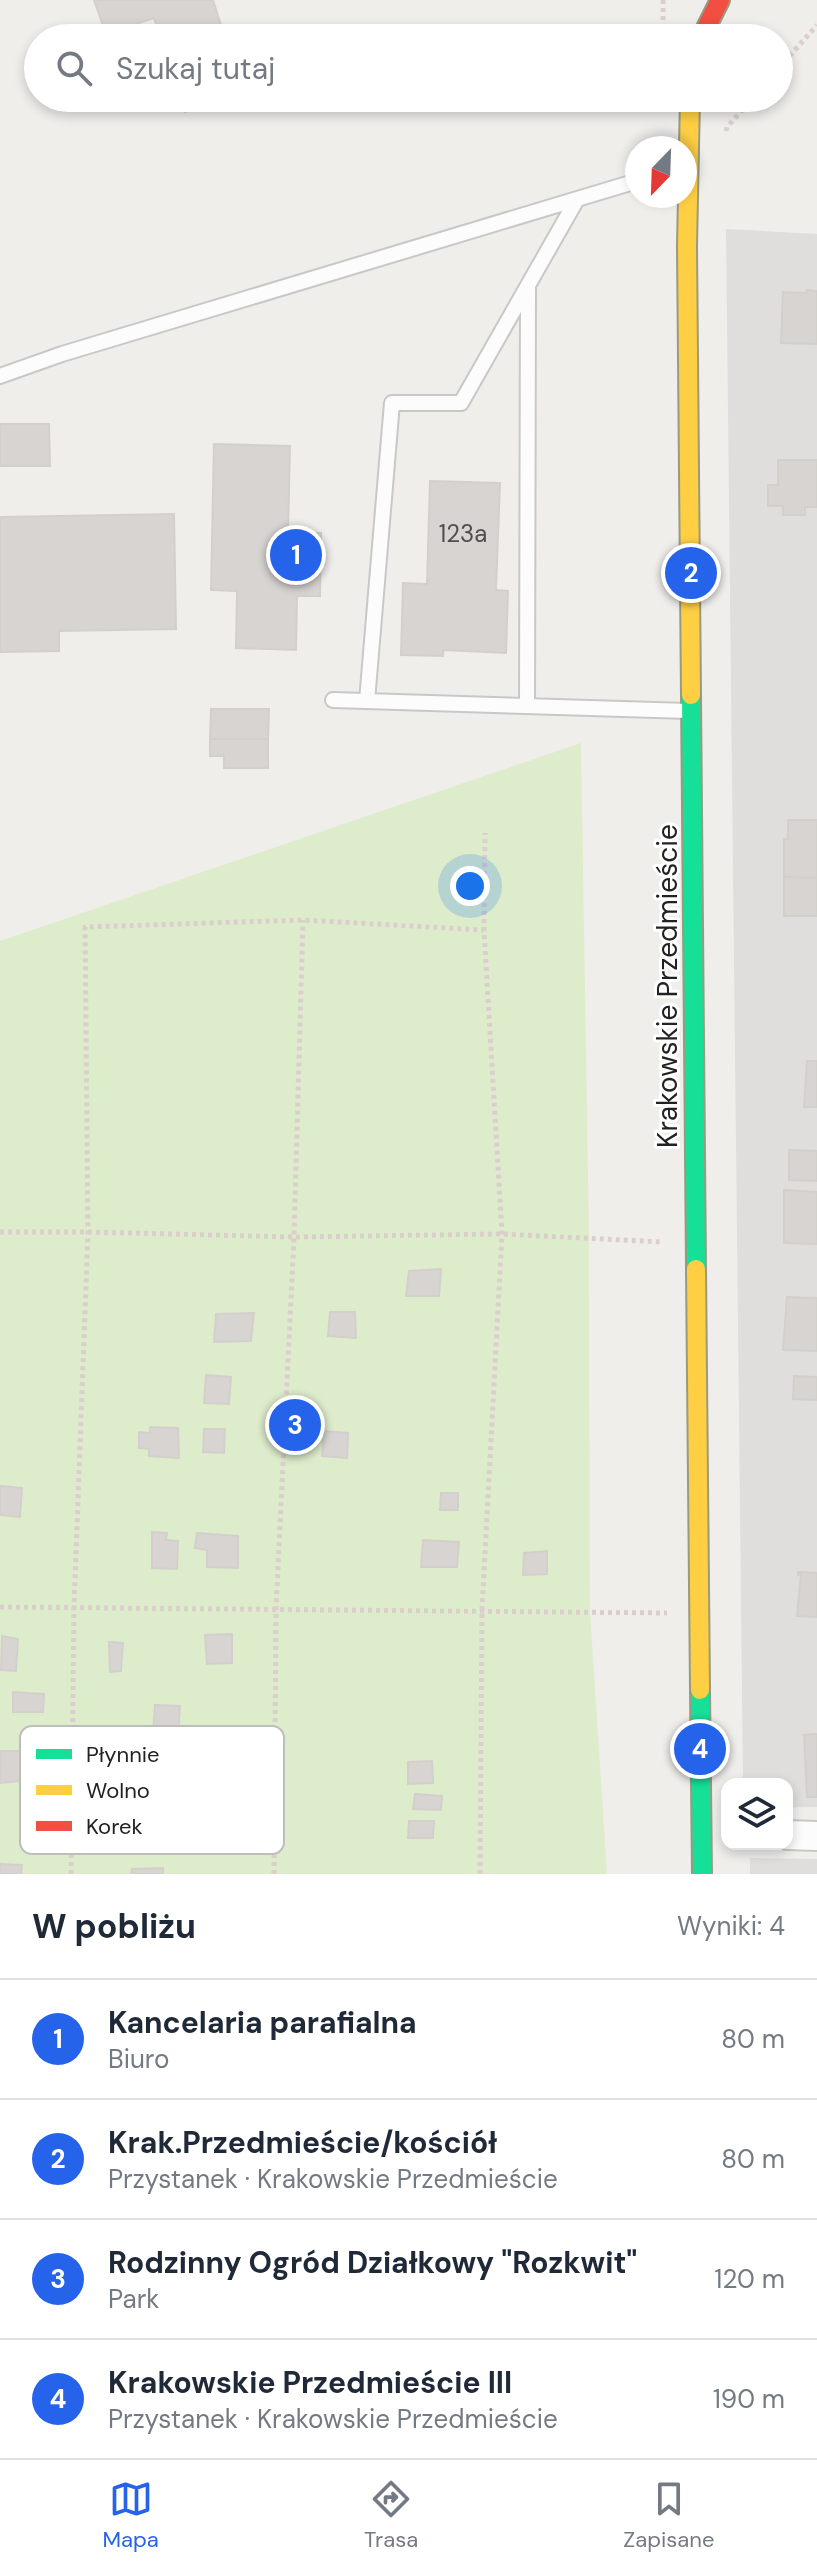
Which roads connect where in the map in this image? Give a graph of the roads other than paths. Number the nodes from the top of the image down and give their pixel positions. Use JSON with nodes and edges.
{"nodes":[{"id":1,"x":720,"y":0,"type":"edge"},
{"id":2,"x":690,"y":13,"type":"dead end"},
{"id":3,"x":690,"y":24,"type":"edge"},
{"id":4,"x":708,"y":24,"type":"edge"},
{"id":5,"x":689,"y":112,"type":"edge"},
{"id":6,"x":688,"y":136,"type":"edge"},
{"id":7,"x":625,"y":185,"type":"edge"},
{"id":8,"x":576,"y":201,"type":"junction"},
{"id":9,"x":686,"y":208,"type":"edge"},
{"id":10,"x":528,"y":282,"type":"junction"},
{"id":11,"x":0,"y":376,"type":"edge"},
{"id":12,"x":333,"y":700,"type":"dead end"},
{"id":13,"x":367,"y":701,"type":"junction"},
{"id":14,"x":527,"y":706,"type":"junction"},
{"id":15,"x":693,"y":711,"type":"junction"},
{"id":16,"x":714,"y":1834,"type":"edge"},
{"id":17,"x":793,"y":1835,"type":"edge"},
{"id":18,"x":817,"y":1836,"type":"edge"},
{"id":19,"x":702,"y":1874,"type":"edge"}],
"edges":[{"from":1,"to":4,"type":"street"},
{"from":2,"to":3,"type":"street"},
{"from":5,"to":6,"type":"street","name":"Krakowskie Przedmieście"},
{"from":7,"to":8,"type":"lane"},
{"from":8,"to":10,"type":"lane"},
{"from":8,"to":11,"type":"lane"},
{"from":9,"to":15,"type":"street","name":"Krakowskie Przedmieście"},
{"from":10,"to":13,"type":"lane"},
{"from":10,"to":14,"type":"lane"},
{"from":12,"to":13,"type":"lane"},
{"from":13,"to":14,"type":"lane"},
{"from":14,"to":15,"type":"lane"},
{"from":15,"to":16,"type":"street","name":"Krakowskie Przedmieście"},
{"from":16,"to":19,"type":"street","name":"Krakowskie Przedmieście"},
{"from":17,"to":18,"type":"street"}]}
